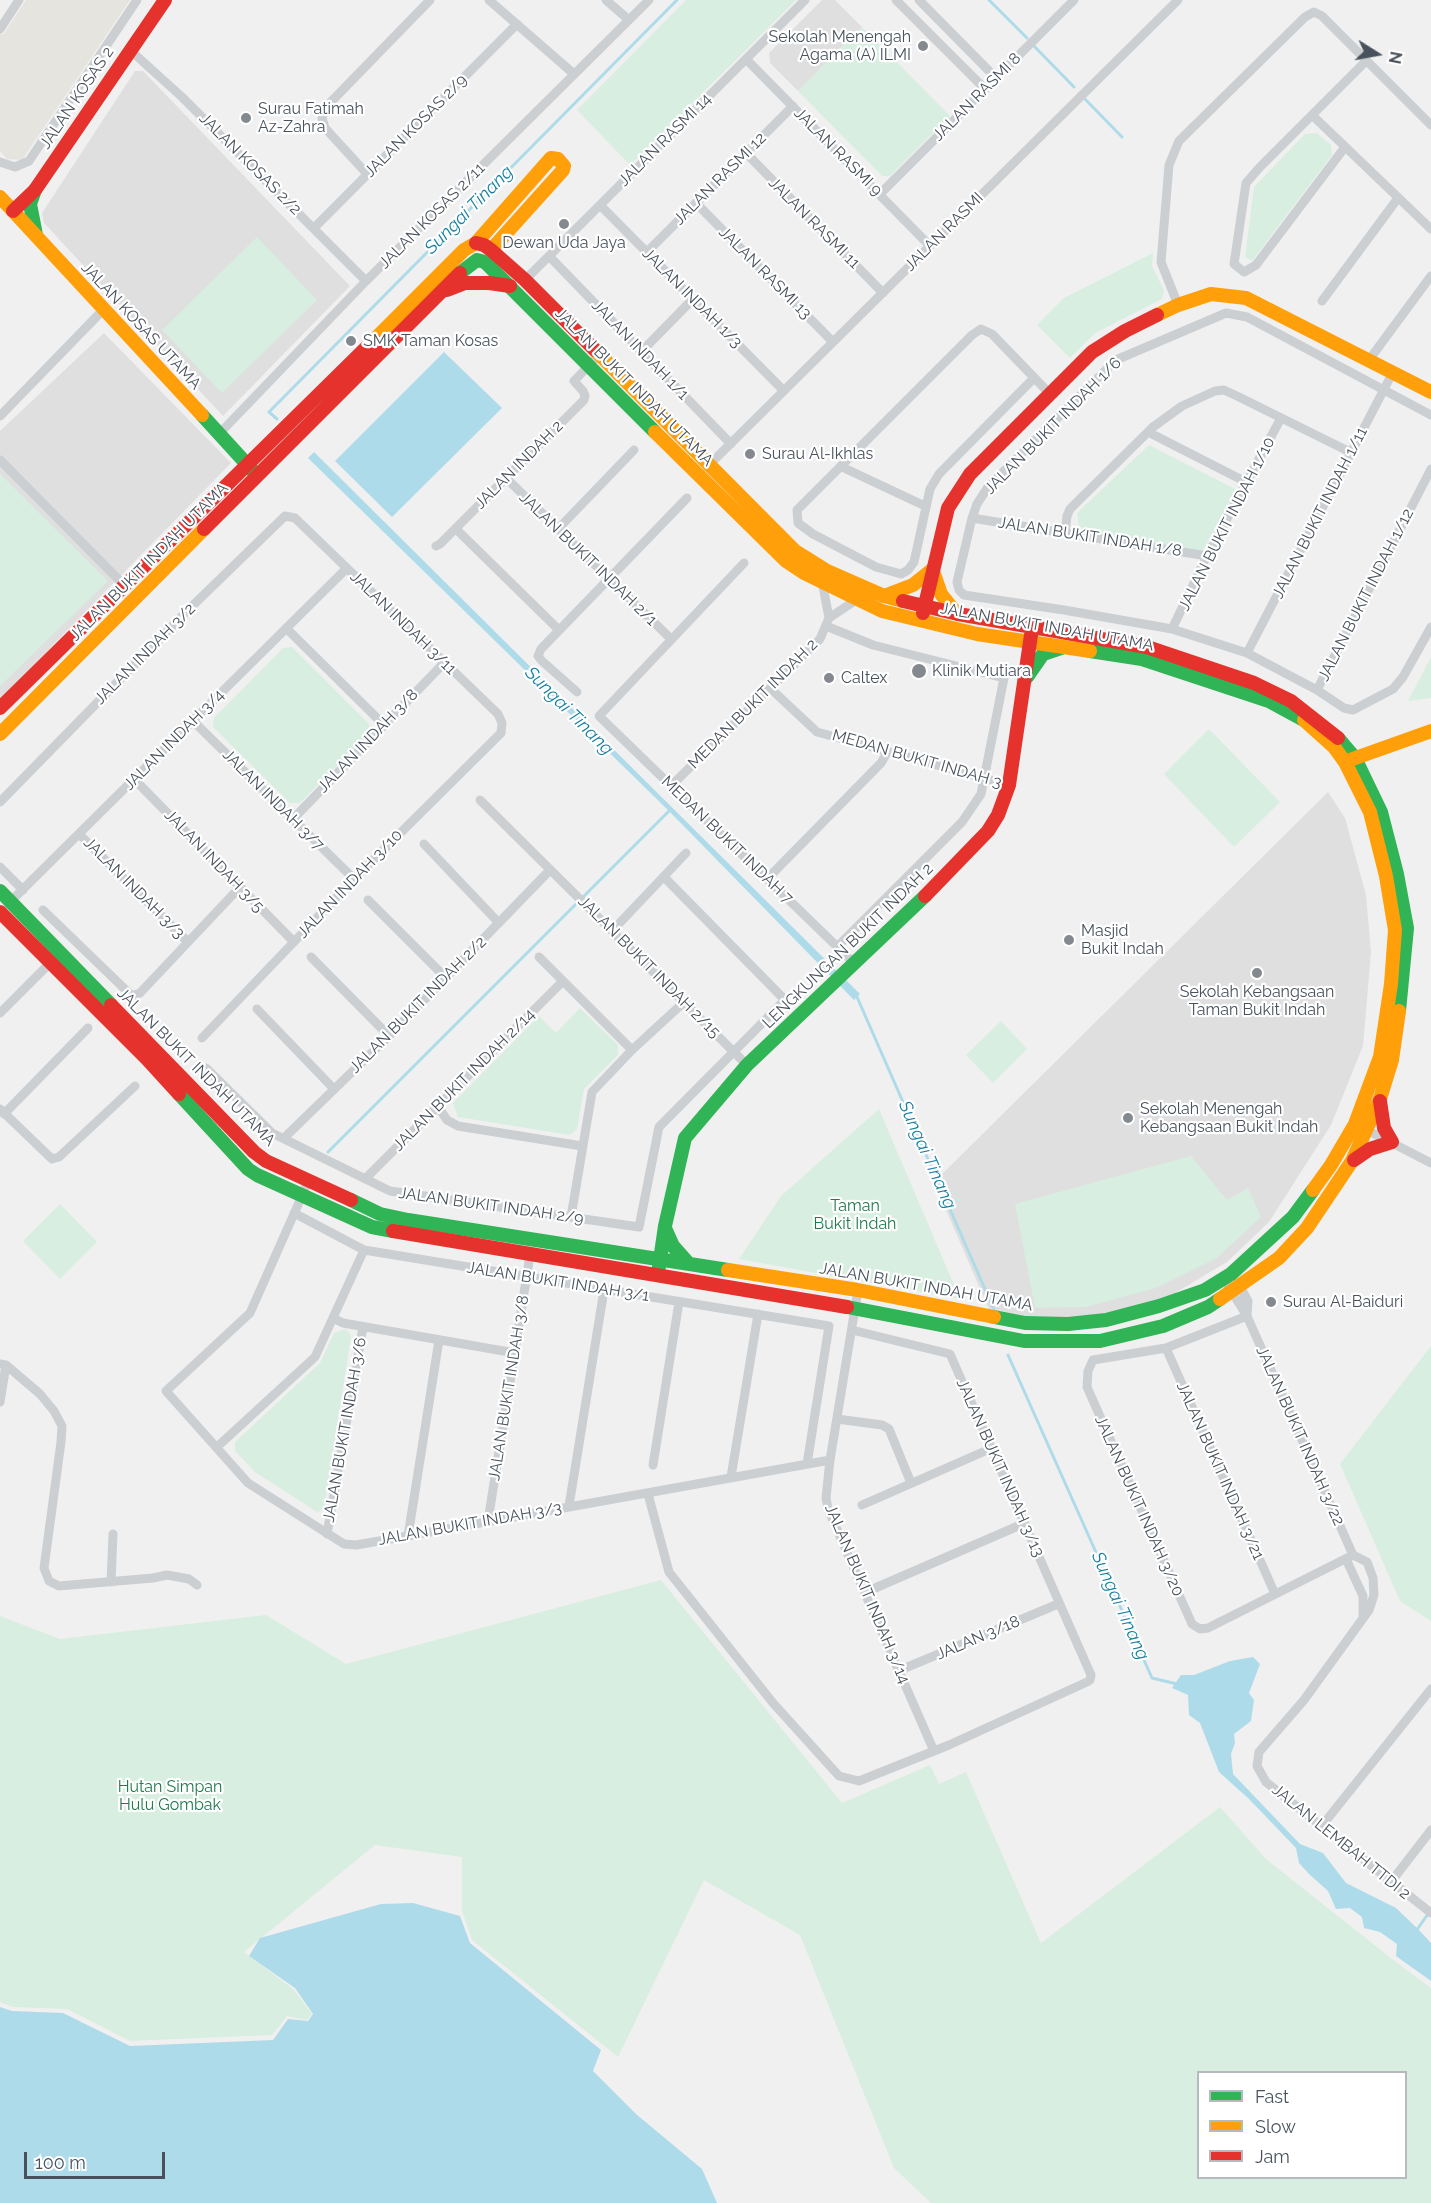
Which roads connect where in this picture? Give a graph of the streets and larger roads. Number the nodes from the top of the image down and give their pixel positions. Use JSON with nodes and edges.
{"nodes":[{"id":1,"x":19,"y":0,"type":"edge"},
{"id":2,"x":137,"y":0,"type":"edge"},
{"id":3,"x":165,"y":0,"type":"edge"},
{"id":4,"x":430,"y":0,"type":"edge"},
{"id":5,"x":489,"y":0,"type":"edge"},
{"id":6,"x":606,"y":0,"type":"edge"},
{"id":7,"x":649,"y":0,"type":"edge"},
{"id":8,"x":805,"y":0,"type":"edge"},
{"id":9,"x":896,"y":0,"type":"edge"},
{"id":10,"x":919,"y":0,"type":"edge"},
{"id":11,"x":1074,"y":0,"type":"edge"},
{"id":12,"x":1178,"y":0,"type":"edge"},
{"id":13,"x":629,"y":20,"type":"junction"},
{"id":14,"x":517,"y":24,"type":"junction"},
{"id":15,"x":0,"y":28,"type":"edge"},
{"id":16,"x":130,"y":50,"type":"junction"},
{"id":17,"x":746,"y":59,"type":"junction"},
{"id":18,"x":1366,"y":62,"type":"junction"},
{"id":19,"x":574,"y":74,"type":"junction"},
{"id":20,"x":996,"y":78,"type":"junction"},
{"id":21,"x":985,"y":89,"type":"junction"},
{"id":22,"x":793,"y":106,"type":"junction"},
{"id":23,"x":1313,"y":116,"type":"junction"},
{"id":24,"x":1431,"y":125,"type":"edge"},
{"id":25,"x":1345,"y":147,"type":"junction"},
{"id":26,"x":746,"y":153,"type":"junction"},
{"id":27,"x":1,"y":163,"type":"edge"},
{"id":28,"x":368,"y":175,"type":"junction"},
{"id":29,"x":35,"y":190,"type":"junction"},
{"id":30,"x":0,"y":192,"type":"edge"},
{"id":31,"x":880,"y":194,"type":"junction"},
{"id":32,"x":0,"y":197,"type":"edge"},
{"id":33,"x":1398,"y":198,"type":"junction"},
{"id":34,"x":696,"y":203,"type":"junction"},
{"id":35,"x":600,"y":205,"type":"junction"},
{"id":36,"x":13,"y":211,"type":"junction"},
{"id":37,"x":314,"y":228,"type":"junction"},
{"id":38,"x":1431,"y":229,"type":"edge"},
{"id":39,"x":37,"y":237,"type":"junction"},
{"id":40,"x":476,"y":243,"type":"junction"},
{"id":41,"x":930,"y":246,"type":"junction"},
{"id":42,"x":491,"y":250,"type":"junction"},
{"id":43,"x":647,"y":252,"type":"junction"},
{"id":44,"x":549,"y":256,"type":"junction"},
{"id":45,"x":1431,"y":276,"type":"edge"},
{"id":46,"x":525,"y":280,"type":"junction"},
{"id":47,"x":366,"y":281,"type":"junction"},
{"id":48,"x":510,"y":286,"type":"junction"},
{"id":49,"x":440,"y":292,"type":"junction"},
{"id":50,"x":883,"y":293,"type":"junction"},
{"id":51,"x":693,"y":299,"type":"junction"},
{"id":52,"x":1322,"y":301,"type":"dead end"},
{"id":53,"x":1178,"y":305,"type":"junction"},
{"id":54,"x":104,"y":309,"type":"junction"},
{"id":55,"x":833,"y":342,"type":"junction"},
{"id":56,"x":641,"y":352,"type":"junction"},
{"id":57,"x":594,"y":360,"type":"junction"},
{"id":58,"x":1369,"y":360,"type":"junction"},
{"id":59,"x":1393,"y":372,"type":"junction"},
{"id":60,"x":1034,"y":378,"type":"junction"},
{"id":61,"x":1384,"y":390,"type":"junction"},
{"id":62,"x":784,"y":391,"type":"junction"},
{"id":63,"x":1431,"y":392,"type":"edge"},
{"id":64,"x":1049,"y":393,"type":"junction"},
{"id":65,"x":0,"y":416,"type":"edge"},
{"id":66,"x":1431,"y":416,"type":"edge"},
{"id":67,"x":1281,"y":418,"type":"junction"},
{"id":68,"x":1148,"y":432,"type":"junction"},
{"id":69,"x":219,"y":434,"type":"junction"},
{"id":70,"x":731,"y":444,"type":"junction"},
{"id":71,"x":634,"y":450,"type":"dead end"},
{"id":72,"x":1350,"y":452,"type":"junction"},
{"id":73,"x":0,"y":460,"type":"edge"},
{"id":74,"x":710,"y":465,"type":"junction"},
{"id":75,"x":248,"y":466,"type":"junction"},
{"id":76,"x":842,"y":467,"type":"junction"},
{"id":77,"x":1431,"y":469,"type":"edge"},
{"id":78,"x":699,"y":476,"type":"junction"},
{"id":79,"x":258,"y":477,"type":"junction"},
{"id":80,"x":506,"y":478,"type":"junction"},
{"id":81,"x":1248,"y":483,"type":"junction"},
{"id":82,"x":687,"y":498,"type":"dead end"},
{"id":83,"x":925,"y":506,"type":"junction"},
{"id":84,"x":296,"y":518,"type":"joint"},
{"id":85,"x":972,"y":518,"type":"junction"},
{"id":86,"x":456,"y":529,"type":"junction"},
{"id":87,"x":558,"y":529,"type":"junction"},
{"id":88,"x":1065,"y":533,"type":"junction"},
{"id":89,"x":436,"y":546,"type":"dead end"},
{"id":90,"x":1208,"y":556,"type":"junction"},
{"id":91,"x":744,"y":563,"type":"dead end"},
{"id":92,"x":347,"y":568,"type":"junction"},
{"id":93,"x":933,"y":569,"type":"junction"},
{"id":94,"x":609,"y":579,"type":"junction"},
{"id":95,"x":822,"y":581,"type":"junction"},
{"id":96,"x":124,"y":585,"type":"junction"},
{"id":97,"x":884,"y":596,"type":"junction"},
{"id":98,"x":856,"y":600,"type":"junction"},
{"id":99,"x":924,"y":606,"type":"junction"},
{"id":100,"x":958,"y":614,"type":"junction"},
{"id":101,"x":922,"y":621,"type":"junction"},
{"id":102,"x":827,"y":622,"type":"junction"},
{"id":103,"x":1033,"y":627,"type":"junction"},
{"id":104,"x":1431,"y":627,"type":"edge"},
{"id":105,"x":286,"y":628,"type":"junction"},
{"id":106,"x":1172,"y":629,"type":"junction"},
{"id":107,"x":560,"y":630,"type":"junction"},
{"id":108,"x":671,"y":639,"type":"junction"},
{"id":109,"x":1009,"y":639,"type":"junction"},
{"id":110,"x":1030,"y":642,"type":"junction"},
{"id":111,"x":1066,"y":648,"type":"junction"},
{"id":112,"x":1247,"y":653,"type":"junction"},
{"id":113,"x":444,"y":663,"type":"junction"},
{"id":114,"x":1024,"y":682,"type":"junction"},
{"id":115,"x":770,"y":688,"type":"junction"},
{"id":116,"x":1317,"y":690,"type":"junction"},
{"id":117,"x":577,"y":692,"type":"dead end"},
{"id":118,"x":0,"y":708,"type":"edge"},
{"id":119,"x":599,"y":717,"type":"joint"},
{"id":120,"x":193,"y":721,"type":"junction"},
{"id":121,"x":384,"y":725,"type":"junction"},
{"id":122,"x":1431,"y":731,"type":"edge"},
{"id":123,"x":501,"y":733,"type":"joint"},
{"id":124,"x":0,"y":734,"type":"edge"},
{"id":125,"x":888,"y":751,"type":"junction"},
{"id":126,"x":1350,"y":760,"type":"junction"},
{"id":127,"x":985,"y":778,"type":"junction"},
{"id":128,"x":134,"y":779,"type":"junction"},
{"id":129,"x":1009,"y":785,"type":"junction"},
{"id":130,"x":671,"y":786,"type":"junction"},
{"id":131,"x":480,"y":800,"type":"dead end"},
{"id":132,"x":0,"y":802,"type":"edge"},
{"id":133,"x":293,"y":819,"type":"junction"},
{"id":134,"x":79,"y":834,"type":"junction"},
{"id":135,"x":424,"y":844,"type":"dead end"},
{"id":136,"x":686,"y":853,"type":"dead end"},
{"id":137,"x":0,"y":867,"type":"edge"},
{"id":138,"x":550,"y":870,"type":"junction"},
{"id":139,"x":664,"y":877,"type":"junction"},
{"id":140,"x":354,"y":879,"type":"junction"},
{"id":141,"x":767,"y":879,"type":"junction"},
{"id":142,"x":240,"y":887,"type":"junction"},
{"id":143,"x":23,"y":890,"type":"junction"},
{"id":144,"x":0,"y":891,"type":"edge"},
{"id":145,"x":368,"y":900,"type":"dead end"},
{"id":146,"x":10,"y":902,"type":"junction"},
{"id":147,"x":43,"y":910,"type":"dead end"},
{"id":148,"x":0,"y":912,"type":"edge"},
{"id":149,"x":499,"y":923,"type":"junction"},
{"id":150,"x":613,"y":930,"type":"junction"},
{"id":151,"x":188,"y":942,"type":"junction"},
{"id":152,"x":294,"y":942,"type":"junction"},
{"id":153,"x":837,"y":947,"type":"junction"},
{"id":154,"x":56,"y":957,"type":"junction"},
{"id":155,"x":311,"y":957,"type":"dead end"},
{"id":156,"x":539,"y":957,"type":"dead end"},
{"id":157,"x":855,"y":964,"type":"junction"},
{"id":158,"x":446,"y":978,"type":"junction"},
{"id":159,"x":563,"y":981,"type":"junction"},
{"id":160,"x":684,"y":1003,"type":"junction"},
{"id":161,"x":256,"y":1009,"type":"dead end"},
{"id":162,"x":0,"y":1013,"type":"edge"},
{"id":163,"x":88,"y":1028,"type":"dead end"},
{"id":164,"x":389,"y":1036,"type":"junction"},
{"id":165,"x":202,"y":1038,"type":"dead end"},
{"id":166,"x":632,"y":1050,"type":"junction"},
{"id":167,"x":734,"y":1051,"type":"junction"},
{"id":168,"x":747,"y":1065,"type":"junction"},
{"id":169,"x":206,"y":1068,"type":"dead end"},
{"id":170,"x":135,"y":1086,"type":"dead end"},
{"id":171,"x":334,"y":1089,"type":"junction"},
{"id":172,"x":1380,"y":1099,"type":"junction"},
{"id":173,"x":437,"y":1105,"type":"junction"},
{"id":174,"x":2,"y":1111,"type":"edge"},
{"id":175,"x":1361,"y":1127,"type":"junction"},
{"id":176,"x":284,"y":1138,"type":"junction"},
{"id":177,"x":1392,"y":1142,"type":"junction"},
{"id":178,"x":582,"y":1146,"type":"junction"},
{"id":179,"x":1352,"y":1161,"type":"junction"},
{"id":180,"x":1431,"y":1163,"type":"edge"},
{"id":181,"x":365,"y":1179,"type":"junction"},
{"id":182,"x":309,"y":1180,"type":"junction"},
{"id":183,"x":303,"y":1195,"type":"junction"},
{"id":184,"x":294,"y":1213,"type":"junction"},
{"id":185,"x":571,"y":1217,"type":"junction"},
{"id":186,"x":665,"y":1226,"type":"junction"},
{"id":187,"x":364,"y":1250,"type":"junction"},
{"id":188,"x":530,"y":1255,"type":"junction"},
{"id":189,"x":633,"y":1255,"type":"junction"},
{"id":190,"x":660,"y":1259,"type":"junction"},
{"id":191,"x":689,"y":1264,"type":"junction"},
{"id":192,"x":657,"y":1276,"type":"junction"},
{"id":193,"x":1228,"y":1276,"type":"junction"},
{"id":194,"x":527,"y":1277,"type":"junction"},
{"id":195,"x":604,"y":1290,"type":"junction"},
{"id":196,"x":858,"y":1290,"type":"junction"},
{"id":197,"x":1236,"y":1290,"type":"junction"},
{"id":198,"x":679,"y":1302,"type":"junction"},
{"id":199,"x":855,"y":1308,"type":"junction"},
{"id":200,"x":758,"y":1314,"type":"junction"},
{"id":201,"x":1247,"y":1316,"type":"junction"},
{"id":202,"x":333,"y":1318,"type":"junction"},
{"id":203,"x":363,"y":1327,"type":"junction"},
{"id":204,"x":852,"y":1330,"type":"junction"},
{"id":205,"x":440,"y":1340,"type":"junction"},
{"id":206,"x":1166,"y":1348,"type":"junction"},
{"id":207,"x":515,"y":1353,"type":"junction"},
{"id":208,"x":3,"y":1364,"type":"edge"},
{"id":209,"x":0,"y":1402,"type":"edge"},
{"id":210,"x":837,"y":1419,"type":"junction"},
{"id":211,"x":217,"y":1447,"type":"junction"},
{"id":212,"x":992,"y":1448,"type":"junction"},
{"id":213,"x":830,"y":1460,"type":"junction"},
{"id":214,"x":807,"y":1464,"type":"junction"},
{"id":215,"x":653,"y":1465,"type":"dead end"},
{"id":216,"x":731,"y":1477,"type":"junction"},
{"id":217,"x":911,"y":1483,"type":"junction"},
{"id":218,"x":648,"y":1494,"type":"junction"},
{"id":219,"x":862,"y":1505,"type":"dead end"},
{"id":220,"x":569,"y":1506,"type":"junction"},
{"id":221,"x":488,"y":1521,"type":"junction"},
{"id":222,"x":1025,"y":1523,"type":"junction"},
{"id":223,"x":113,"y":1534,"type":"dead end"},
{"id":224,"x":327,"y":1534,"type":"junction"},
{"id":225,"x":408,"y":1536,"type":"junction"},
{"id":226,"x":1350,"y":1557,"type":"junction"},
{"id":227,"x":111,"y":1582,"type":"junction"},
{"id":228,"x":197,"y":1586,"type":"dead end"},
{"id":229,"x":866,"y":1592,"type":"junction"},
{"id":230,"x":1275,"y":1594,"type":"junction"},
{"id":231,"x":1058,"y":1604,"type":"junction"},
{"id":232,"x":1361,"y":1621,"type":"junction"},
{"id":233,"x":898,"y":1671,"type":"junction"},
{"id":234,"x":1431,"y":1689,"type":"edge"},
{"id":235,"x":934,"y":1751,"type":"junction"},
{"id":236,"x":1321,"y":1827,"type":"junction"},
{"id":237,"x":1431,"y":1830,"type":"edge"},
{"id":238,"x":1391,"y":1882,"type":"junction"},
{"id":239,"x":1431,"y":1913,"type":"edge"}],
"edges":[{"from":1,"to":15,"type":"street"},
{"from":2,"to":27,"type":"street"},
{"from":3,"to":16,"type":"street","name":"JALAN KOSAS 2"},
{"from":4,"to":28,"type":"street"},
{"from":5,"to":14,"type":"street"},
{"from":6,"to":13,"type":"street"},
{"from":7,"to":13,"type":"street","name":"JALAN KOSAS 2/11"},
{"from":8,"to":17,"type":"street","name":"JALAN RASMI 14"},
{"from":9,"to":21,"type":"street"},
{"from":10,"to":20,"type":"street"},
{"from":11,"to":20,"type":"street","name":"JALAN RASMI 8"},
{"from":12,"to":41,"type":"street","name":"JALAN RASMI"},
{"from":13,"to":19,"type":"street","name":"JALAN KOSAS 2/11"},
{"from":14,"to":19,"type":"street"},
{"from":14,"to":28,"type":"street","name":"JALAN KOSAS 2/9"},
{"from":16,"to":29,"type":"street","name":"JALAN KOSAS 2"},
{"from":16,"to":37,"type":"street","name":"JALAN KOSAS 2/2"},
{"from":17,"to":22,"type":"street","name":"JALAN RASMI 9"},
{"from":17,"to":35,"type":"street","name":"JALAN RASMI 14"},
{"from":18,"to":23,"type":"street"},
{"from":18,"to":24,"type":"street"},
{"from":18,"to":53,"type":"street"},
{"from":19,"to":47,"type":"street","name":"JALAN KOSAS 2/11"},
{"from":20,"to":21,"type":"street","name":"JALAN RASMI 8"},
{"from":21,"to":31,"type":"street","name":"JALAN RASMI 8"},
{"from":22,"to":26,"type":"street","name":"JALAN RASMI 12"},
{"from":22,"to":31,"type":"street","name":"JALAN RASMI 9"},
{"from":23,"to":25,"type":"street"},
{"from":23,"to":25,"type":"street"},
{"from":25,"to":33,"type":"street"},
{"from":26,"to":34,"type":"street","name":"JALAN RASMI 12"},
{"from":26,"to":50,"type":"street","name":"JALAN RASMI 11"},
{"from":28,"to":37,"type":"street","name":"JALAN KOSAS 2/9"},
{"from":29,"to":30,"type":"street"},
{"from":29,"to":36,"type":"street","name":"JALAN KOSAS 2"},
{"from":29,"to":39,"type":"street"},
{"from":31,"to":41,"type":"street","name":"JALAN RASMI 9"},
{"from":32,"to":36,"type":"street","name":"JALAN KOSAS UTAMA"},
{"from":33,"to":38,"type":"street"},
{"from":33,"to":52,"type":"street"},
{"from":34,"to":43,"type":"street","name":"JALAN RASMI 12"},
{"from":34,"to":55,"type":"street","name":"JALAN RASMI 13"},
{"from":35,"to":43,"type":"street","name":"JALAN INDAH 1/3"},
{"from":35,"to":44,"type":"street","name":"JALAN RASMI 14"},
{"from":36,"to":39,"type":"street","name":"JALAN KOSAS UTAMA"},
{"from":37,"to":47,"type":"street","name":"JALAN KOSAS 2/2"},
{"from":39,"to":54,"type":"street","name":"JALAN KOSAS UTAMA"},
{"from":40,"to":42,"type":"street","name":"JALAN BUKIT INDAH UTAMA"},
{"from":40,"to":42,"type":"street","name":"JALAN BUKIT INDAH UTAMA"},
{"from":40,"to":75,"type":"street","name":"JALAN BUKIT INDAH UTAMA"},
{"from":41,"to":50,"type":"street","name":"JALAN RASMI"},
{"from":42,"to":46,"type":"street","name":"JALAN BUKIT INDAH UTAMA"},
{"from":43,"to":51,"type":"street","name":"JALAN INDAH 1/3"},
{"from":44,"to":46,"type":"street","name":"JALAN RASMI 14"},
{"from":44,"to":56,"type":"street","name":"JALAN INDAH 1/1"},
{"from":45,"to":58,"type":"street"},
{"from":46,"to":57,"type":"street","name":"JALAN BUKIT INDAH UTAMA"},
{"from":47,"to":69,"type":"street","name":"JALAN KOSAS 2/11"},
{"from":48,"to":49,"type":"street"},
{"from":48,"to":49,"type":"street","name":"JALAN BUKIT INDAH UTAMA"},
{"from":48,"to":57,"type":"street","name":"JALAN BUKIT INDAH UTAMA"},
{"from":49,"to":79,"type":"street","name":"JALAN BUKIT INDAH UTAMA"},
{"from":50,"to":55,"type":"street","name":"JALAN RASMI"},
{"from":51,"to":56,"type":"street"},
{"from":51,"to":62,"type":"street","name":"JALAN INDAH 1/3"},
{"from":53,"to":58,"type":"street"},
{"from":53,"to":64,"type":"street"},
{"from":54,"to":65,"type":"street"},
{"from":54,"to":69,"type":"street","name":"JALAN KOSAS UTAMA"},
{"from":55,"to":62,"type":"street","name":"JALAN RASMI"},
{"from":56,"to":70,"type":"street","name":"JALAN INDAH 1/1"},
{"from":57,"to":74,"type":"street","name":"JALAN BUKIT INDAH UTAMA"},
{"from":57,"to":78,"type":"street","name":"JALAN BUKIT INDAH UTAMA"},
{"from":57,"to":80,"type":"street","name":"JALAN INDAH 2"},
{"from":58,"to":59,"type":"street"},
{"from":59,"to":61,"type":"street","name":"JALAN BUKIT INDAH 1/11"},
{"from":59,"to":63,"type":"street"},
{"from":60,"to":64,"type":"street"},
{"from":60,"to":76,"type":"street"},
{"from":60,"to":83,"type":"street"},
{"from":61,"to":66,"type":"street","name":"JALAN BUKIT INDAH 1/6"},
{"from":61,"to":72,"type":"street","name":"JALAN BUKIT INDAH 1/11"},
{"from":61,"to":85,"type":"street","name":"JALAN BUKIT INDAH 1/6"},
{"from":62,"to":70,"type":"street","name":"JALAN RASMI"},
{"from":64,"to":93,"type":"street"},
{"from":67,"to":68,"type":"street"},
{"from":67,"to":72,"type":"street"},
{"from":67,"to":81,"type":"street","name":"JALAN BUKIT INDAH 1/10"},
{"from":68,"to":81,"type":"street"},
{"from":68,"to":88,"type":"street"},
{"from":69,"to":75,"type":"street","name":"JALAN KOSAS UTAMA"},
{"from":70,"to":74,"type":"street","name":"JALAN RASMI"},
{"from":71,"to":87,"type":"street"},
{"from":72,"to":112,"type":"street","name":"JALAN BUKIT INDAH 1/11"},
{"from":73,"to":96,"type":"street"},
{"from":74,"to":78,"type":"street","name":"JALAN RASMI"},
{"from":74,"to":97,"type":"street","name":"JALAN BUKIT INDAH UTAMA"},
{"from":75,"to":79,"type":"street","name":"JALAN KOSAS UTAMA"},
{"from":75,"to":96,"type":"street","name":"JALAN BUKIT INDAH UTAMA"},
{"from":76,"to":83,"type":"street"},
{"from":76,"to":83,"type":"street"},
{"from":77,"to":116,"type":"street","name":"JALAN BUKIT INDAH 1/12"},
{"from":78,"to":95,"type":"street","name":"JALAN BUKIT INDAH UTAMA"},
{"from":79,"to":124,"type":"street","name":"JALAN BUKIT INDAH UTAMA"},
{"from":80,"to":86,"type":"street","name":"JALAN INDAH 2"},
{"from":80,"to":87,"type":"street","name":"JALAN BUKIT INDAH 2/1"},
{"from":81,"to":90,"type":"street","name":"JALAN BUKIT INDAH 1/10"},
{"from":82,"to":94,"type":"street"},
{"from":84,"to":92,"type":"street","name":"JALAN INDAH 3/11"},
{"from":84,"to":132,"type":"street","name":"JALAN INDAH 3/2"},
{"from":85,"to":88,"type":"street","name":"JALAN BUKIT INDAH 1/8"},
{"from":85,"to":106,"type":"street","name":"JALAN BUKIT INDAH 1/6"},
{"from":86,"to":89,"type":"street","name":"JALAN INDAH 2"},
{"from":86,"to":107,"type":"street"},
{"from":87,"to":94,"type":"street","name":"JALAN BUKIT INDAH 2/1"},
{"from":88,"to":90,"type":"street","name":"JALAN BUKIT INDAH 1/8"},
{"from":90,"to":106,"type":"street","name":"JALAN BUKIT INDAH 1/10"},
{"from":91,"to":108,"type":"street","name":"JALAN BUKIT INDAH 2/1"},
{"from":92,"to":105,"type":"street","name":"JALAN INDAH 3/4"},
{"from":92,"to":113,"type":"street","name":"JALAN INDAH 3/11"},
{"from":93,"to":97,"type":"street"},
{"from":93,"to":99,"type":"street"},
{"from":93,"to":100,"type":"street"},
{"from":94,"to":107,"type":"street"},
{"from":94,"to":108,"type":"street","name":"JALAN BUKIT INDAH 2/1"},
{"from":95,"to":98,"type":"street","name":"JALAN BUKIT INDAH UTAMA"},
{"from":95,"to":102,"type":"street"},
{"from":96,"to":118,"type":"street","name":"JALAN BUKIT INDAH UTAMA"},
{"from":97,"to":99,"type":"street","name":"JALAN BUKIT INDAH UTAMA"},
{"from":98,"to":101,"type":"street","name":"JALAN BUKIT INDAH UTAMA"},
{"from":98,"to":102,"type":"street","name":"MEDAN BUKIT INDAH 2"},
{"from":99,"to":100,"type":"street","name":"JALAN BUKIT INDAH UTAMA"},
{"from":99,"to":101,"type":"street"},
{"from":100,"to":103,"type":"street","name":"JALAN BUKIT INDAH UTAMA"},
{"from":101,"to":109,"type":"street","name":"JALAN BUKIT INDAH UTAMA"},
{"from":102,"to":115,"type":"street","name":"MEDAN BUKIT INDAH 2"},
{"from":102,"to":127,"type":"street"},
{"from":103,"to":110,"type":"street","name":"LENGKUNGAN BUKIT INDAH 2"},
{"from":103,"to":126,"type":"street","name":"JALAN BUKIT INDAH UTAMA"},
{"from":104,"to":116,"type":"street"},
{"from":105,"to":120,"type":"street","name":"JALAN INDAH 3/4"},
{"from":105,"to":121,"type":"street"},
{"from":106,"to":112,"type":"street"},
{"from":107,"to":117,"type":"street"},
{"from":108,"to":119,"type":"street","name":"JALAN BUKIT INDAH 2/1"},
{"from":109,"to":110,"type":"street","name":"JALAN BUKIT INDAH UTAMA"},
{"from":109,"to":114,"type":"street"},
{"from":110,"to":111,"type":"street","name":"JALAN BUKIT INDAH UTAMA"},
{"from":110,"to":114,"type":"street","name":"LENGKUNGAN BUKIT INDAH 2"},
{"from":111,"to":114,"type":"street"},
{"from":111,"to":126,"type":"street","name":"JALAN BUKIT INDAH UTAMA"},
{"from":112,"to":116,"type":"street"},
{"from":113,"to":121,"type":"street","name":"JALAN INDAH 3/8"},
{"from":113,"to":123,"type":"street","name":"JALAN INDAH 3/11"},
{"from":114,"to":129,"type":"street","name":"LENGKUNGAN BUKIT INDAH 2"},
{"from":115,"to":125,"type":"street","name":"MEDAN BUKIT INDAH 3"},
{"from":115,"to":130,"type":"street","name":"MEDAN BUKIT INDAH 2"},
{"from":119,"to":130,"type":"street","name":"MEDAN BUKIT INDAH 7"},
{"from":120,"to":128,"type":"street","name":"JALAN INDAH 3/4"},
{"from":120,"to":133,"type":"street","name":"JALAN INDAH 3/7"},
{"from":121,"to":133,"type":"street","name":"JALAN INDAH 3/8"},
{"from":122,"to":126,"type":"street"},
{"from":123,"to":140,"type":"street","name":"JALAN INDAH 3/10"},
{"from":125,"to":127,"type":"street","name":"MEDAN BUKIT INDAH 3"},
{"from":125,"to":141,"type":"street"},
{"from":126,"to":172,"type":"street","name":"JALAN BUKIT INDAH UTAMA"},
{"from":126,"to":175,"type":"street","name":"JALAN BUKIT INDAH UTAMA"},
{"from":127,"to":129,"type":"street","name":"MEDAN BUKIT INDAH 3"},
{"from":127,"to":153,"type":"street"},
{"from":128,"to":134,"type":"street","name":"JALAN INDAH 3/4"},
{"from":128,"to":142,"type":"street","name":"JALAN INDAH 3/5"},
{"from":129,"to":157,"type":"street","name":"LENGKUNGAN BUKIT INDAH 2"},
{"from":130,"to":141,"type":"street","name":"MEDAN BUKIT INDAH 7"},
{"from":131,"to":138,"type":"street","name":"JALAN BUKIT INDAH 2/15"},
{"from":133,"to":140,"type":"street","name":"JALAN INDAH 3/7"},
{"from":134,"to":143,"type":"street","name":"JALAN INDAH 3/4"},
{"from":134,"to":151,"type":"street","name":"JALAN INDAH 3/3"},
{"from":135,"to":149,"type":"street"},
{"from":136,"to":139,"type":"street"},
{"from":137,"to":143,"type":"street"},
{"from":138,"to":149,"type":"street","name":"JALAN BUKIT INDAH 2/2"},
{"from":138,"to":150,"type":"street","name":"JALAN BUKIT INDAH 2/15"},
{"from":139,"to":150,"type":"street"},
{"from":139,"to":167,"type":"street"},
{"from":140,"to":152,"type":"street","name":"JALAN INDAH 3/10"},
{"from":141,"to":153,"type":"street","name":"MEDAN BUKIT INDAH 7"},
{"from":142,"to":151,"type":"street"},
{"from":142,"to":152,"type":"street","name":"JALAN INDAH 3/5"},
{"from":143,"to":146,"type":"street","name":"JALAN INDAH 3/4"},
{"from":144,"to":146,"type":"street","name":"JALAN BUKIT INDAH UTAMA"},
{"from":145,"to":158,"type":"street"},
{"from":146,"to":148,"type":"street","name":"JALAN INDAH 3/4"},
{"from":146,"to":154,"type":"street","name":"JALAN BUKIT INDAH UTAMA"},
{"from":147,"to":151,"type":"street"},
{"from":148,"to":154,"type":"street","name":"JALAN BUKIT INDAH UTAMA"},
{"from":149,"to":158,"type":"street","name":"JALAN BUKIT INDAH 2/2"},
{"from":150,"to":160,"type":"street","name":"JALAN BUKIT INDAH 2/15"},
{"from":152,"to":165,"type":"street","name":"JALAN INDAH 3/10"},
{"from":153,"to":157,"type":"street","name":"MEDAN BUKIT INDAH 7"},
{"from":154,"to":162,"type":"street"},
{"from":154,"to":182,"type":"street","name":"JALAN BUKIT INDAH UTAMA"},
{"from":154,"to":183,"type":"street","name":"JALAN BUKIT INDAH UTAMA"},
{"from":155,"to":164,"type":"street"},
{"from":156,"to":159,"type":"street"},
{"from":157,"to":168,"type":"street","name":"LENGKUNGAN BUKIT INDAH 2"},
{"from":158,"to":164,"type":"street","name":"JALAN BUKIT INDAH 2/2"},
{"from":159,"to":166,"type":"street"},
{"from":159,"to":173,"type":"street","name":"JALAN BUKIT INDAH 2/14"},
{"from":160,"to":166,"type":"street"},
{"from":160,"to":167,"type":"street","name":"JALAN BUKIT INDAH 2/15"},
{"from":161,"to":171,"type":"street"},
{"from":163,"to":174,"type":"street"},
{"from":164,"to":171,"type":"street","name":"JALAN BUKIT INDAH 2/2"},
{"from":166,"to":178,"type":"street"},
{"from":167,"to":168,"type":"street","name":"JALAN BUKIT INDAH 2/15"},
{"from":167,"to":185,"type":"street","name":"JALAN BUKIT INDAH 2/9"},
{"from":168,"to":186,"type":"street","name":"LENGKUNGAN BUKIT INDAH 2"},
{"from":169,"to":176,"type":"street","name":"JALAN BUKIT INDAH 2/9"},
{"from":170,"to":174,"type":"street"},
{"from":171,"to":176,"type":"street","name":"JALAN BUKIT INDAH 2/2"},
{"from":172,"to":175,"type":"street","name":"JALAN BUKIT INDAH UTAMA"},
{"from":172,"to":177,"type":"street"},
{"from":173,"to":178,"type":"street"},
{"from":173,"to":181,"type":"street","name":"JALAN BUKIT INDAH 2/14"},
{"from":175,"to":177,"type":"street"},
{"from":175,"to":179,"type":"street","name":"JALAN BUKIT INDAH UTAMA"},
{"from":175,"to":193,"type":"street","name":"JALAN BUKIT INDAH UTAMA"},
{"from":176,"to":181,"type":"street","name":"JALAN BUKIT INDAH 2/9"},
{"from":177,"to":179,"type":"street"},
{"from":177,"to":180,"type":"street"},
{"from":178,"to":185,"type":"street"},
{"from":179,"to":197,"type":"street","name":"JALAN BUKIT INDAH UTAMA"},
{"from":181,"to":185,"type":"street","name":"JALAN BUKIT INDAH 2/9"},
{"from":182,"to":183,"type":"street"},
{"from":182,"to":189,"type":"street","name":"JALAN BUKIT INDAH UTAMA"},
{"from":183,"to":184,"type":"street"},
{"from":183,"to":188,"type":"street","name":"JALAN BUKIT INDAH UTAMA"},
{"from":184,"to":187,"type":"street","name":"JALAN BUKIT INDAH 3/1"},
{"from":184,"to":211,"type":"street","name":"JALAN BUKIT INDAH 3/3"},
{"from":186,"to":189,"type":"street"},
{"from":186,"to":190,"type":"street","name":"LENGKUNGAN BUKIT INDAH 2"},
{"from":186,"to":191,"type":"street"},
{"from":187,"to":194,"type":"street","name":"JALAN BUKIT INDAH 3/1"},
{"from":187,"to":202,"type":"street"},
{"from":188,"to":192,"type":"street","name":"JALAN BUKIT INDAH UTAMA"},
{"from":188,"to":194,"type":"street","name":"JALAN BUKIT INDAH 3/8"},
{"from":189,"to":190,"type":"street","name":"JALAN BUKIT INDAH UTAMA"},
{"from":190,"to":191,"type":"street","name":"JALAN BUKIT INDAH UTAMA"},
{"from":190,"to":192,"type":"street","name":"LENGKUNGAN BUKIT INDAH 2"},
{"from":191,"to":196,"type":"street","name":"JALAN BUKIT INDAH UTAMA"},
{"from":192,"to":199,"type":"street","name":"JALAN BUKIT INDAH UTAMA"},
{"from":193,"to":196,"type":"street","name":"JALAN BUKIT INDAH UTAMA"},
{"from":193,"to":197,"type":"street","name":"JALAN BUKIT INDAH 3/22"},
{"from":194,"to":195,"type":"street","name":"JALAN BUKIT INDAH 3/1"},
{"from":194,"to":207,"type":"street","name":"JALAN BUKIT INDAH 3/8"},
{"from":195,"to":198,"type":"street","name":"JALAN BUKIT INDAH 3/1"},
{"from":195,"to":220,"type":"street"},
{"from":196,"to":199,"type":"street","name":"JALAN BUKIT INDAH 3/14"},
{"from":197,"to":199,"type":"street","name":"JALAN BUKIT INDAH UTAMA"},
{"from":197,"to":201,"type":"street","name":"JALAN BUKIT INDAH 3/22"},
{"from":198,"to":200,"type":"street","name":"JALAN BUKIT INDAH 3/1"},
{"from":198,"to":215,"type":"street"},
{"from":199,"to":204,"type":"street","name":"JALAN BUKIT INDAH 3/14"},
{"from":200,"to":214,"type":"street","name":"JALAN BUKIT INDAH 3/1"},
{"from":200,"to":216,"type":"street"},
{"from":201,"to":206,"type":"street"},
{"from":201,"to":226,"type":"street","name":"JALAN BUKIT INDAH 3/22"},
{"from":202,"to":203,"type":"street"},
{"from":202,"to":211,"type":"street"},
{"from":203,"to":205,"type":"street"},
{"from":203,"to":224,"type":"street","name":"JALAN BUKIT INDAH 3/6"},
{"from":204,"to":210,"type":"street","name":"JALAN BUKIT INDAH 3/14"},
{"from":204,"to":212,"type":"street","name":"JALAN BUKIT INDAH 3/13"},
{"from":205,"to":207,"type":"street"},
{"from":205,"to":225,"type":"street"},
{"from":206,"to":230,"type":"street","name":"JALAN BUKIT INDAH 3/21"},
{"from":206,"to":230,"type":"street","name":"JALAN BUKIT INDAH 3/20"},
{"from":207,"to":221,"type":"street","name":"JALAN BUKIT INDAH 3/8"},
{"from":208,"to":209,"type":"street"},
{"from":208,"to":227,"type":"street"},
{"from":210,"to":213,"type":"street","name":"JALAN BUKIT INDAH 3/14"},
{"from":210,"to":217,"type":"street"},
{"from":211,"to":224,"type":"street","name":"JALAN BUKIT INDAH 3/3"},
{"from":212,"to":217,"type":"street"},
{"from":212,"to":222,"type":"street","name":"JALAN BUKIT INDAH 3/13"},
{"from":213,"to":214,"type":"street","name":"JALAN BUKIT INDAH 3/3"},
{"from":213,"to":229,"type":"street","name":"JALAN BUKIT INDAH 3/14"},
{"from":214,"to":216,"type":"street","name":"JALAN BUKIT INDAH 3/3"},
{"from":216,"to":218,"type":"street","name":"JALAN BUKIT INDAH 3/3"},
{"from":217,"to":219,"type":"street"},
{"from":218,"to":220,"type":"street","name":"JALAN BUKIT INDAH 3/3"},
{"from":218,"to":235,"type":"street"},
{"from":220,"to":221,"type":"street","name":"JALAN BUKIT INDAH 3/3"},
{"from":221,"to":225,"type":"street","name":"JALAN BUKIT INDAH 3/3"},
{"from":222,"to":229,"type":"street"},
{"from":222,"to":231,"type":"street","name":"JALAN BUKIT INDAH 3/13"},
{"from":223,"to":227,"type":"street"},
{"from":224,"to":225,"type":"street","name":"JALAN BUKIT INDAH 3/3"},
{"from":226,"to":230,"type":"street"},
{"from":226,"to":232,"type":"street","name":"JALAN BUKIT INDAH 3/22"},
{"from":226,"to":232,"type":"street"},
{"from":227,"to":228,"type":"street"},
{"from":229,"to":233,"type":"street","name":"JALAN BUKIT INDAH 3/14"},
{"from":231,"to":233,"type":"street","name":"JALAN 3/18"},
{"from":231,"to":235,"type":"street","name":"JALAN BUKIT INDAH 3/13"},
{"from":232,"to":236,"type":"street","name":"JALAN LEMBAH TTDI 2"},
{"from":233,"to":235,"type":"street","name":"JALAN BUKIT INDAH 3/14"},
{"from":234,"to":236,"type":"street"},
{"from":236,"to":238,"type":"street","name":"JALAN LEMBAH TTDI 2"},
{"from":237,"to":238,"type":"street"},
{"from":238,"to":239,"type":"street","name":"JALAN LEMBAH TTDI 2"}]}
